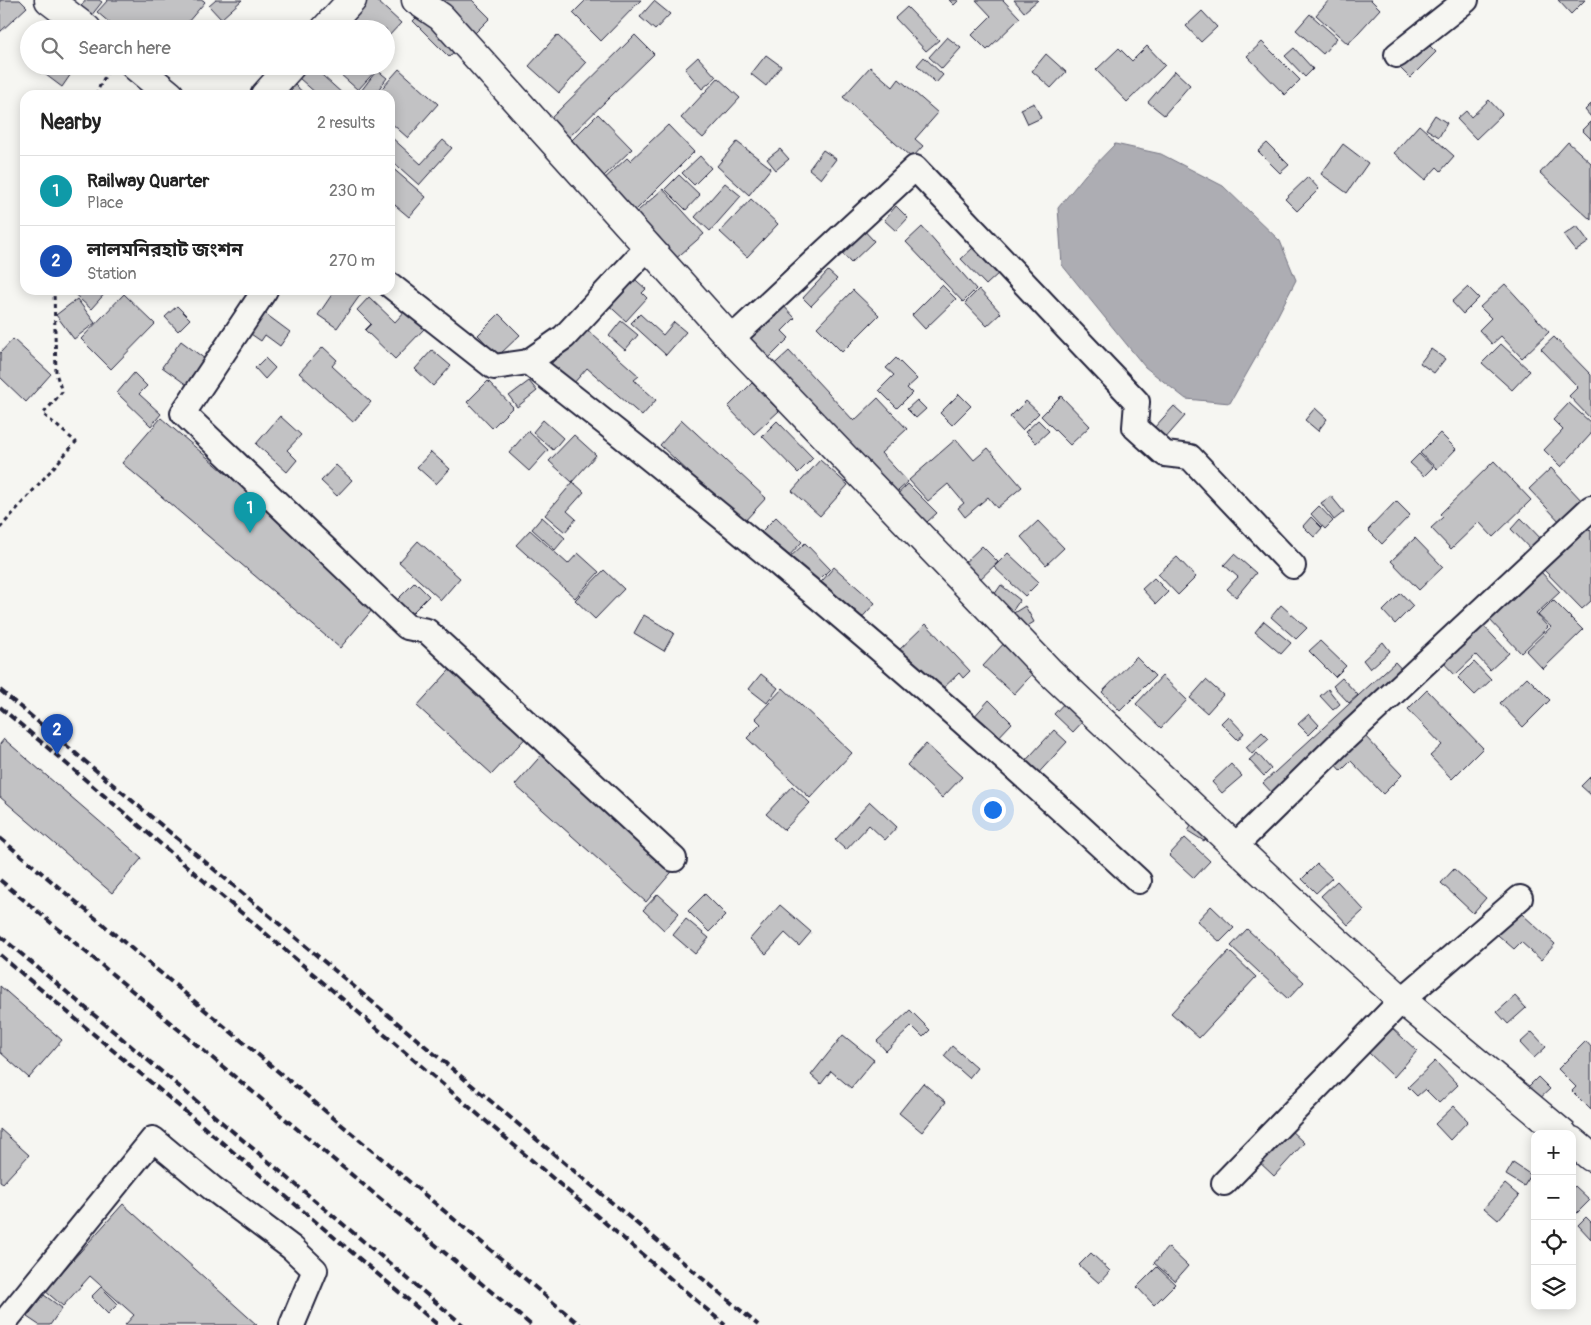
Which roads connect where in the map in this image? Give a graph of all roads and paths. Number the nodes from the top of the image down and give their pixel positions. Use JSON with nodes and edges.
{"nodes":[{"id":1,"x":49,"y":0,"type":"edge"},
{"id":2,"x":352,"y":0,"type":"edge"},
{"id":3,"x":416,"y":0,"type":"edge"},
{"id":4,"x":1466,"y":0,"type":"edge"},
{"id":5,"x":75,"y":20,"type":"edge"},
{"id":6,"x":333,"y":20,"type":"edge"},
{"id":7,"x":1397,"y":54,"type":"dead end"},
{"id":8,"x":105,"y":75,"type":"edge"},
{"id":9,"x":146,"y":75,"type":"edge"},
{"id":10,"x":283,"y":75,"type":"edge"},
{"id":11,"x":98,"y":90,"type":"edge"},
{"id":12,"x":164,"y":90,"type":"edge"},
{"id":13,"x":269,"y":90,"type":"edge"},
{"id":14,"x":649,"y":246,"type":"junction"},
{"id":15,"x":395,"y":289,"type":"edge"},
{"id":16,"x":54,"y":295,"type":"edge"},
{"id":17,"x":262,"y":295,"type":"edge"},
{"id":18,"x":731,"y":339,"type":"junction"},
{"id":19,"x":528,"y":362,"type":"junction"},
{"id":20,"x":1591,"y":508,"type":"edge"},
{"id":21,"x":0,"y":528,"type":"edge"},
{"id":22,"x":1294,"y":566,"type":"dead end"},
{"id":23,"x":1234,"y":846,"type":"junction"},
{"id":24,"x":674,"y":859,"type":"dead end"},
{"id":25,"x":1139,"y":881,"type":"dead end"},
{"id":26,"x":1520,"y":898,"type":"dead end"},
{"id":27,"x":1402,"y":1000,"type":"junction"},
{"id":28,"x":1558,"y":1130,"type":"edge"},
{"id":29,"x":1576,"y":1144,"type":"edge"},
{"id":30,"x":1591,"y":1157,"type":"edge"},
{"id":31,"x":1224,"y":1183,"type":"dead end"},
{"id":32,"x":2,"y":1325,"type":"edge"},
{"id":33,"x":292,"y":1325,"type":"edge"}],
"edges":[{"from":1,"to":5,"type":"main road"},
{"from":2,"to":6,"type":"main road"},
{"from":3,"to":14,"type":"main road"},
{"from":4,"to":7,"type":"street"},
{"from":8,"to":11,"type":"path"},
{"from":9,"to":12,"type":"main road"},
{"from":10,"to":13,"type":"main road"},
{"from":14,"to":18,"type":"main road"},
{"from":14,"to":19,"type":"street"},
{"from":15,"to":19,"type":"street"},
{"from":16,"to":21,"type":"path"},
{"from":17,"to":24,"type":"street"},
{"from":18,"to":22,"type":"street"},
{"from":18,"to":23,"type":"main road"},
{"from":19,"to":25,"type":"street"},
{"from":20,"to":23,"type":"street"},
{"from":23,"to":27,"type":"main road"},
{"from":26,"to":27,"type":"street"},
{"from":27,"to":28,"type":"main road"},
{"from":27,"to":31,"type":"street"},
{"from":29,"to":30,"type":"main road"},
{"from":32,"to":33,"type":"street"}]}
